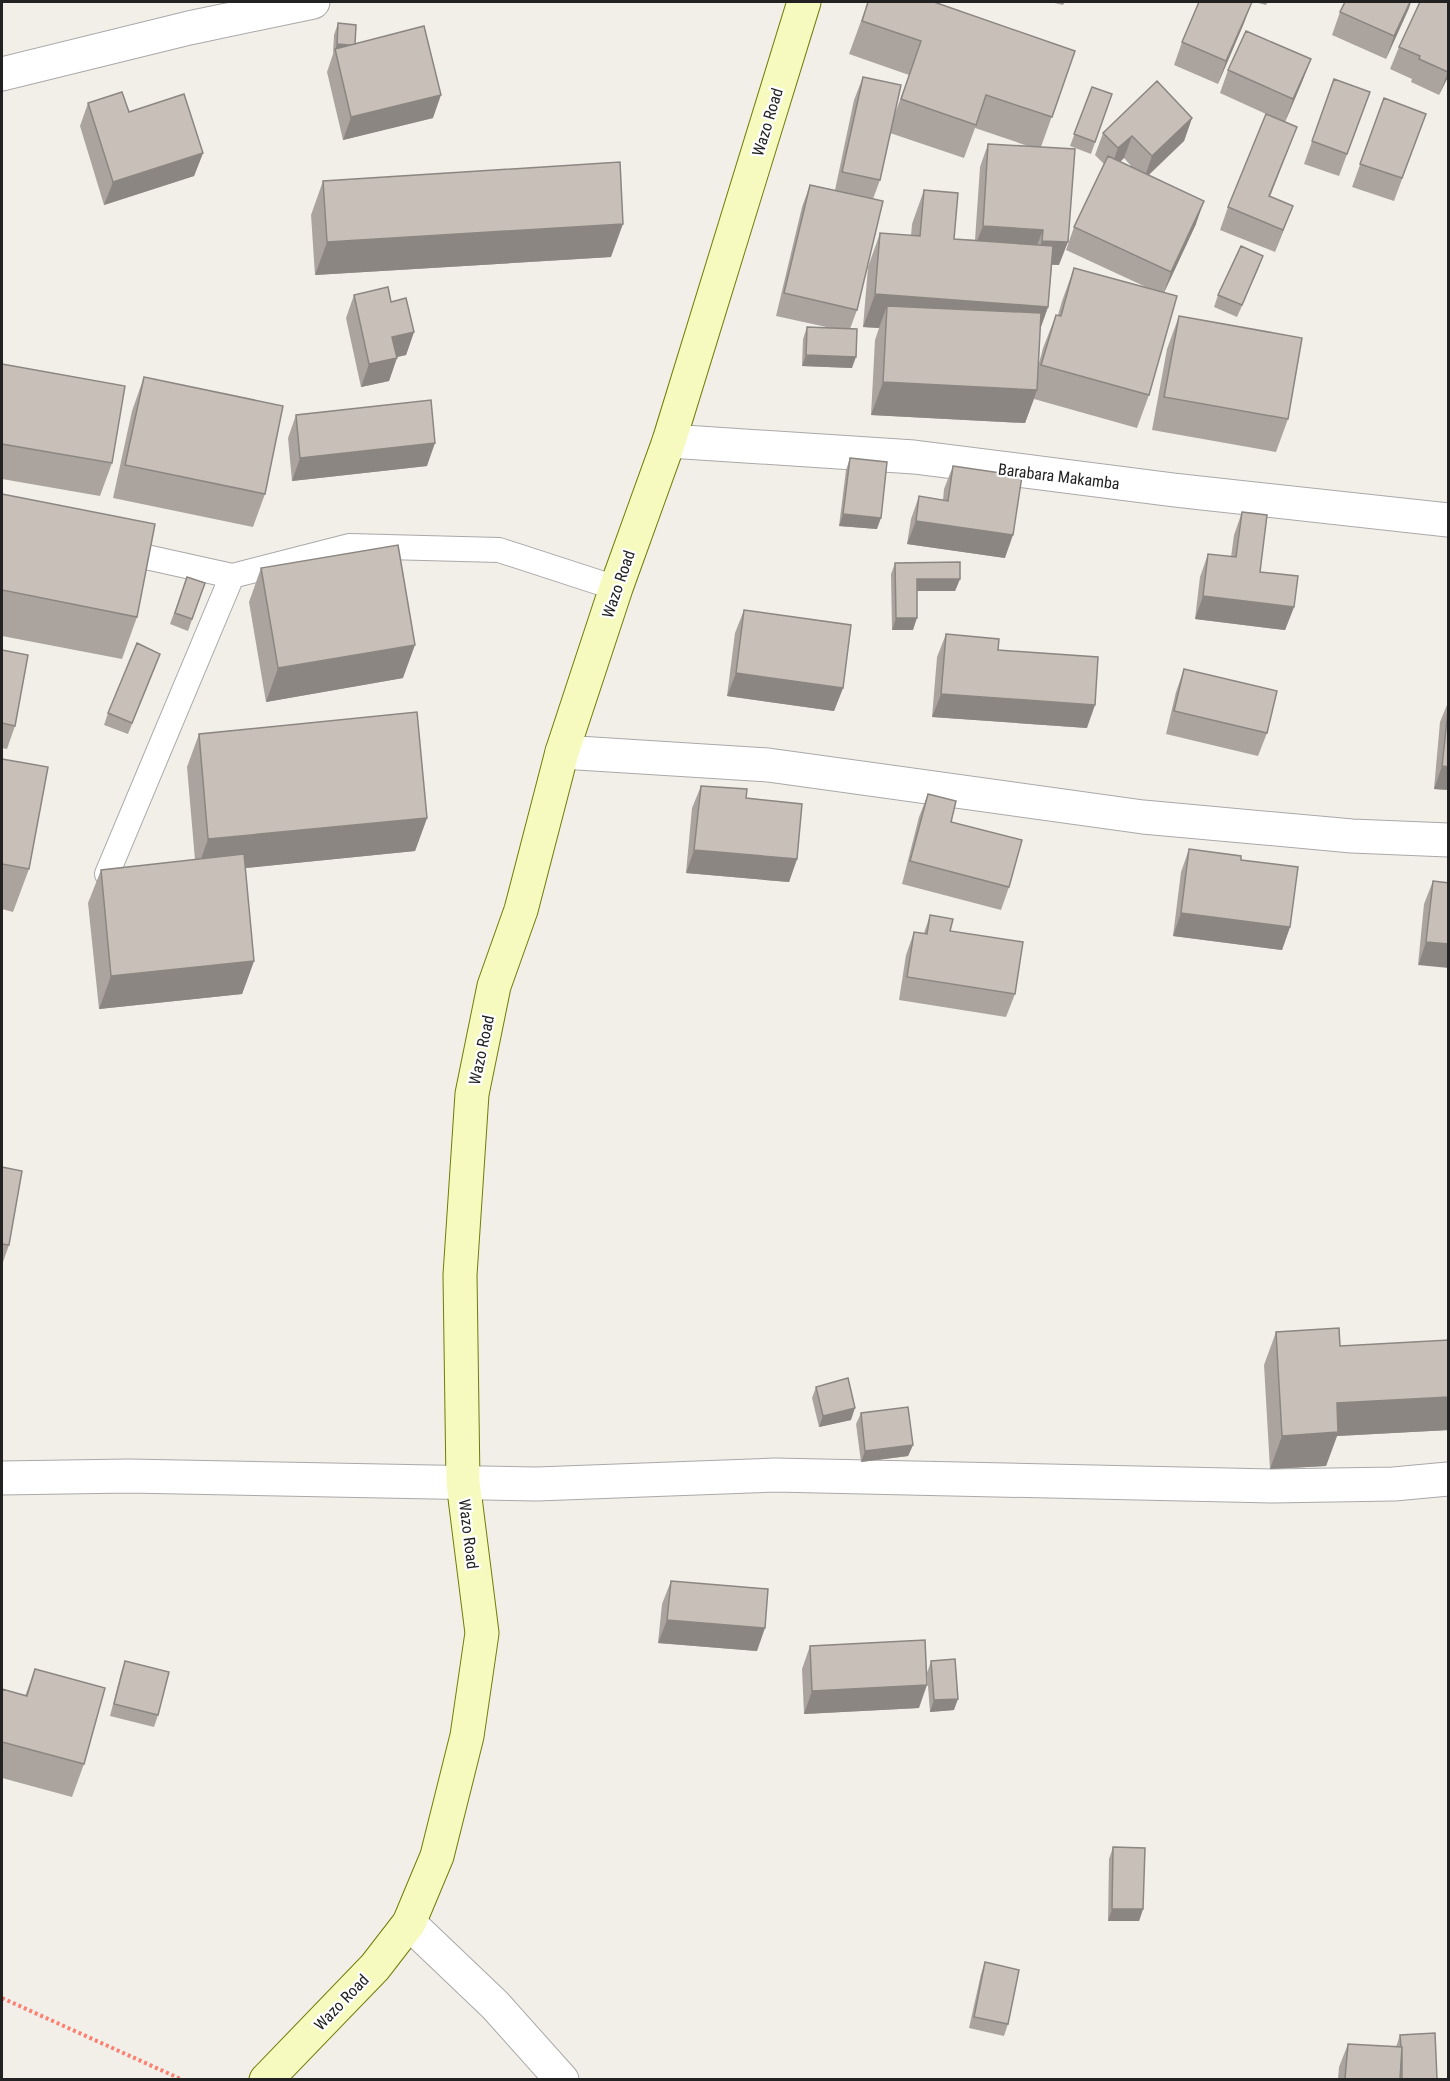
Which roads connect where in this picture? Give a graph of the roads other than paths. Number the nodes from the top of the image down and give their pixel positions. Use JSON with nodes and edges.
{"nodes":[{"id":1,"x":313,"y":2,"type":"edge"},
{"id":2,"x":804,"y":2,"type":"edge"},
{"id":3,"x":2,"y":74,"type":"edge"},
{"id":4,"x":669,"y":441,"type":"junction"},
{"id":5,"x":1449,"y":520,"type":"edge"},
{"id":6,"x":93,"y":546,"type":"edge"},
{"id":7,"x":232,"y":576,"type":"junction"},
{"id":8,"x":616,"y":588,"type":"junction"},
{"id":9,"x":562,"y":752,"type":"junction"},
{"id":10,"x":1449,"y":840,"type":"edge"},
{"id":11,"x":107,"y":874,"type":"edge"},
{"id":12,"x":2,"y":1478,"type":"edge"},
{"id":13,"x":1449,"y":1479,"type":"edge"},
{"id":14,"x":463,"y":1482,"type":"junction"},
{"id":15,"x":409,"y":1923,"type":"junction"},
{"id":16,"x":266,"y":2079,"type":"edge"},
{"id":17,"x":562,"y":2079,"type":"edge"}],
"edges":[{"from":1,"to":3,"type":"street"},
{"from":2,"to":4,"type":"main road","name":"Wazo Road"},
{"from":4,"to":5,"type":"street","name":"Barabara Makamba"},
{"from":4,"to":8,"type":"main road","name":"Wazo Road"},
{"from":6,"to":7,"type":"lane"},
{"from":7,"to":8,"type":"lane"},
{"from":7,"to":11,"type":"lane"},
{"from":8,"to":9,"type":"main road","name":"Wazo Road"},
{"from":9,"to":10,"type":"street"},
{"from":9,"to":14,"type":"main road","name":"Wazo Road"},
{"from":12,"to":14,"type":"street"},
{"from":13,"to":14,"type":"street"},
{"from":14,"to":15,"type":"main road","name":"Wazo Road"},
{"from":15,"to":16,"type":"main road","name":"Wazo Road"},
{"from":15,"to":17,"type":"street"}]}
